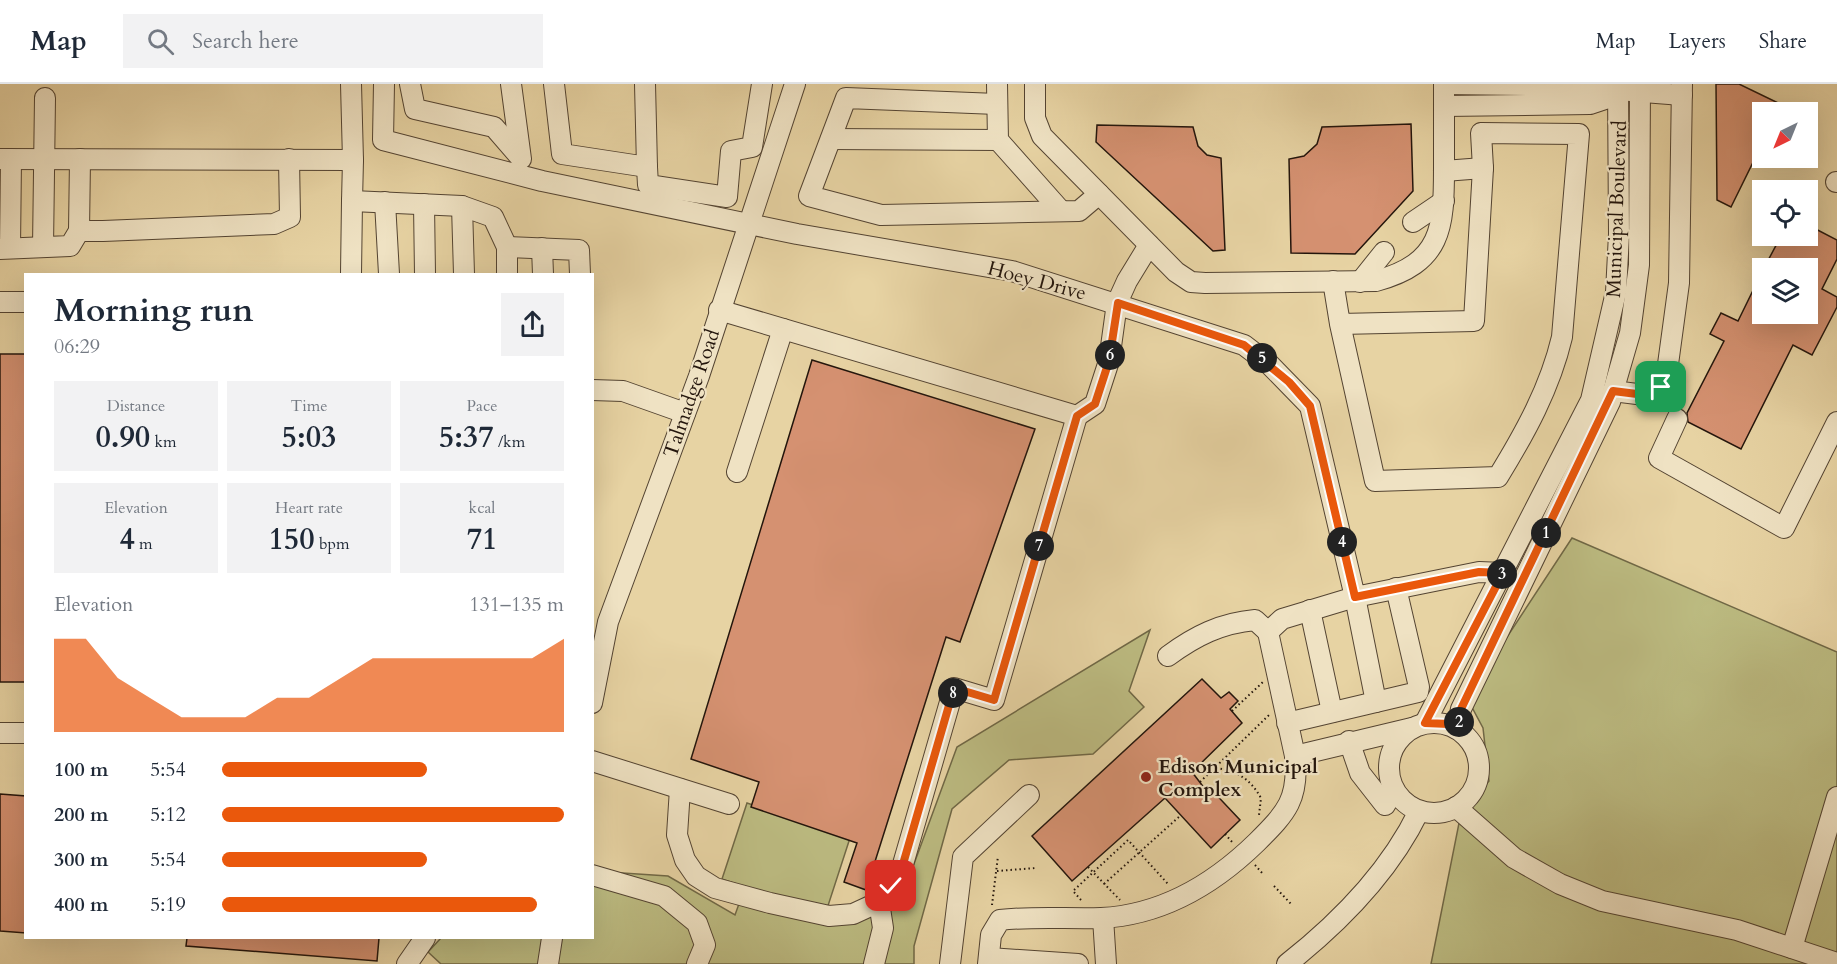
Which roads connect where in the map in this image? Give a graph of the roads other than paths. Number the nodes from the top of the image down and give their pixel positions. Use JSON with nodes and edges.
{"nodes":[{"id":1,"x":351,"y":84,"type":"edge"},
{"id":2,"x":384,"y":84,"type":"edge"},
{"id":3,"x":410,"y":84,"type":"edge"},
{"id":4,"x":511,"y":84,"type":"edge"},
{"id":5,"x":554,"y":84,"type":"edge"},
{"id":6,"x":645,"y":84,"type":"edge"},
{"id":7,"x":762,"y":84,"type":"edge"},
{"id":8,"x":795,"y":84,"type":"edge"},
{"id":9,"x":1035,"y":84,"type":"edge"},
{"id":10,"x":1444,"y":84,"type":"edge"},
{"id":11,"x":1618,"y":87,"type":"edge"},
{"id":12,"x":1640,"y":88,"type":"edge"},
{"id":13,"x":1682,"y":89,"type":"edge"},
{"id":14,"x":997,"y":94,"type":"edge"},
{"id":15,"x":45,"y":99,"type":"dead end"},
{"id":16,"x":1444,"y":106,"type":"junction"},
{"id":17,"x":831,"y":138,"type":"junction"},
{"id":18,"x":998,"y":140,"type":"junction"},
{"id":19,"x":5,"y":159,"type":"edge"},
{"id":20,"x":46,"y":159,"type":"junction"},
{"id":21,"x":80,"y":159,"type":"junction"},
{"id":22,"x":289,"y":159,"type":"junction"},
{"id":23,"x":353,"y":160,"type":"junction"},
{"id":24,"x":522,"y":167,"type":"junction"},
{"id":25,"x":647,"y":167,"type":"junction"},
{"id":26,"x":1483,"y":168,"type":"junction"},
{"id":27,"x":1444,"y":171,"type":"junction"},
{"id":28,"x":1099,"y":194,"type":"junction"},
{"id":29,"x":352,"y":201,"type":"junction"},
{"id":30,"x":1444,"y":201,"type":"junction"},
{"id":31,"x":386,"y":202,"type":"junction"},
{"id":32,"x":424,"y":204,"type":"junction"},
{"id":33,"x":462,"y":206,"type":"junction"},
{"id":34,"x":1061,"y":211,"type":"junction"},
{"id":35,"x":1413,"y":222,"type":"dead end"},
{"id":36,"x":749,"y":224,"type":"junction"},
{"id":37,"x":79,"y":231,"type":"junction"},
{"id":38,"x":1149,"y":244,"type":"junction"},
{"id":39,"x":43,"y":247,"type":"junction"},
{"id":40,"x":507,"y":247,"type":"junction"},
{"id":41,"x":5,"y":248,"type":"edge"},
{"id":42,"x":542,"y":248,"type":"junction"},
{"id":43,"x":1384,"y":252,"type":"dead end"},
{"id":44,"x":351,"y":273,"type":"edge"},
{"id":45,"x":389,"y":273,"type":"edge"},
{"id":46,"x":425,"y":273,"type":"edge"},
{"id":47,"x":464,"y":273,"type":"edge"},
{"id":48,"x":507,"y":273,"type":"edge"},
{"id":49,"x":543,"y":273,"type":"edge"},
{"id":50,"x":580,"y":273,"type":"edge"},
{"id":51,"x":1333,"y":281,"type":"junction"},
{"id":52,"x":1360,"y":282,"type":"junction"},
{"id":53,"x":0,"y":302,"type":"edge"},
{"id":54,"x":24,"y":302,"type":"edge"},
{"id":55,"x":1118,"y":303,"type":"junction"},
{"id":56,"x":719,"y":310,"type":"junction"},
{"id":57,"x":1340,"y":324,"type":"junction"},
{"id":58,"x":783,"y":329,"type":"junction"},
{"id":59,"x":594,"y":390,"type":"edge"},
{"id":60,"x":1613,"y":391,"type":"junction"},
{"id":61,"x":685,"y":414,"type":"junction"},
{"id":62,"x":1077,"y":416,"type":"junction"},
{"id":63,"x":1677,"y":418,"type":"dead end"},
{"id":64,"x":1835,"y":431,"type":"edge"},
{"id":65,"x":737,"y":472,"type":"dead end"},
{"id":66,"x":1503,"y":573,"type":"junction"},
{"id":67,"x":1396,"y":588,"type":"junction"},
{"id":68,"x":1355,"y":597,"type":"junction"},
{"id":69,"x":1310,"y":610,"type":"junction"},
{"id":70,"x":1268,"y":633,"type":"junction"},
{"id":71,"x":1168,"y":656,"type":"dead end"},
{"id":72,"x":594,"y":693,"type":"edge"},
{"id":73,"x":1376,"y":702,"type":"junction"},
{"id":74,"x":1332,"y":712,"type":"junction"},
{"id":75,"x":1280,"y":717,"type":"junction"},
{"id":76,"x":1419,"y":725,"type":"junction"},
{"id":77,"x":1457,"y":729,"type":"junction"},
{"id":78,"x":0,"y":733,"type":"edge"},
{"id":79,"x":24,"y":733,"type":"edge"},
{"id":80,"x":1349,"y":741,"type":"junction"},
{"id":81,"x":1295,"y":756,"type":"junction"},
{"id":82,"x":594,"y":762,"type":"edge"},
{"id":83,"x":680,"y":789,"type":"junction"},
{"id":84,"x":1394,"y":790,"type":"junction"},
{"id":85,"x":1029,"y":795,"type":"dead end"},
{"id":86,"x":1837,"y":797,"type":"edge"},
{"id":87,"x":729,"y":804,"type":"dead end"},
{"id":88,"x":1456,"y":807,"type":"junction"},
{"id":89,"x":1419,"y":811,"type":"junction"},
{"id":90,"x":594,"y":876,"type":"edge"},
{"id":91,"x":879,"y":902,"type":"junction"},
{"id":92,"x":1103,"y":918,"type":"junction"},
{"id":93,"x":424,"y":939,"type":"edge"},
{"id":94,"x":552,"y":939,"type":"edge"},
{"id":95,"x":1792,"y":948,"type":"junction"},
{"id":96,"x":988,"y":961,"type":"edge"},
{"id":97,"x":1837,"y":963,"type":"edge"},
{"id":98,"x":407,"y":964,"type":"edge"},
{"id":99,"x":548,"y":964,"type":"edge"},
{"id":100,"x":697,"y":964,"type":"edge"},
{"id":101,"x":874,"y":964,"type":"edge"},
{"id":102,"x":950,"y":964,"type":"edge"},
{"id":103,"x":1078,"y":964,"type":"edge"},
{"id":104,"x":1106,"y":964,"type":"edge"},
{"id":105,"x":1287,"y":964,"type":"edge"}],
"edges":[{"from":1,"to":23,"type":"street"},
{"from":2,"to":24,"type":"street","name":"Hoey Drive"},
{"from":3,"to":24,"type":"street"},
{"from":4,"to":24,"type":"street"},
{"from":5,"to":25,"type":"street"},
{"from":6,"to":25,"type":"street"},
{"from":7,"to":25,"type":"street"},
{"from":8,"to":36,"type":"street","name":"Talmadge Road"},
{"from":9,"to":28,"type":"street"},
{"from":10,"to":11,"type":"street"},
{"from":10,"to":16,"type":"street"},
{"from":11,"to":12,"type":"street"},
{"from":11,"to":16,"type":"street"},
{"from":11,"to":66,"type":"street","name":"Municipal Boulevard"},
{"from":12,"to":13,"type":"street"},
{"from":12,"to":60,"type":"street","name":"Municipal Boulevard"},
{"from":13,"to":60,"type":"street"},
{"from":14,"to":17,"type":"street"},
{"from":14,"to":18,"type":"street"},
{"from":15,"to":20,"type":"street"},
{"from":16,"to":27,"type":"street"},
{"from":17,"to":18,"type":"street"},
{"from":17,"to":34,"type":"street"},
{"from":18,"to":34,"type":"street"},
{"from":19,"to":20,"type":"street"},
{"from":19,"to":41,"type":"street"},
{"from":20,"to":21,"type":"street"},
{"from":20,"to":39,"type":"street"},
{"from":21,"to":22,"type":"street"},
{"from":21,"to":37,"type":"street"},
{"from":22,"to":23,"type":"street"},
{"from":22,"to":37,"type":"street"},
{"from":23,"to":29,"type":"street"},
{"from":24,"to":36,"type":"street","name":"Hoey Drive"},
{"from":26,"to":27,"type":"street"},
{"from":26,"to":57,"type":"street"},
{"from":26,"to":57,"type":"street"},
{"from":27,"to":30,"type":"street"},
{"from":28,"to":34,"type":"street"},
{"from":28,"to":38,"type":"street"},
{"from":29,"to":31,"type":"street"},
{"from":29,"to":44,"type":"street"},
{"from":30,"to":35,"type":"street"},
{"from":30,"to":52,"type":"street"},
{"from":31,"to":32,"type":"street"},
{"from":31,"to":45,"type":"street"},
{"from":32,"to":33,"type":"street"},
{"from":32,"to":46,"type":"street"},
{"from":33,"to":40,"type":"street"},
{"from":33,"to":47,"type":"street"},
{"from":36,"to":55,"type":"street","name":"Hoey Drive"},
{"from":36,"to":56,"type":"street","name":"Talmadge Road"},
{"from":37,"to":39,"type":"street"},
{"from":38,"to":51,"type":"street"},
{"from":38,"to":55,"type":"street"},
{"from":39,"to":41,"type":"street"},
{"from":40,"to":42,"type":"street"},
{"from":40,"to":48,"type":"street"},
{"from":42,"to":49,"type":"street"},
{"from":42,"to":50,"type":"street"},
{"from":43,"to":52,"type":"street"},
{"from":51,"to":52,"type":"street"},
{"from":51,"to":57,"type":"street"},
{"from":53,"to":54,"type":"street"},
{"from":55,"to":62,"type":"street"},
{"from":55,"to":68,"type":"street","name":"Hoey Drive"},
{"from":56,"to":58,"type":"street"},
{"from":56,"to":61,"type":"street","name":"Talmadge Road"},
{"from":58,"to":62,"type":"street"},
{"from":58,"to":65,"type":"street"},
{"from":59,"to":61,"type":"street"},
{"from":60,"to":77,"type":"street","name":"Municipal Boulevard"},
{"from":61,"to":72,"type":"street","name":"Talmadge Road"},
{"from":62,"to":91,"type":"street"},
{"from":63,"to":64,"type":"street"},
{"from":66,"to":67,"type":"street"},
{"from":66,"to":76,"type":"street","name":"Municipal Boulevard"},
{"from":67,"to":68,"type":"street"},
{"from":67,"to":73,"type":"street"},
{"from":68,"to":69,"type":"street"},
{"from":68,"to":73,"type":"street","name":"Hoey Drive"},
{"from":69,"to":70,"type":"street"},
{"from":69,"to":74,"type":"street"},
{"from":70,"to":71,"type":"street"},
{"from":70,"to":75,"type":"street"},
{"from":73,"to":74,"type":"street"},
{"from":74,"to":75,"type":"street"},
{"from":75,"to":81,"type":"street"},
{"from":76,"to":77,"type":"street"},
{"from":76,"to":80,"type":"street"},
{"from":76,"to":84,"type":"street"},
{"from":77,"to":88,"type":"street"},
{"from":78,"to":79,"type":"street"},
{"from":80,"to":81,"type":"street"},
{"from":80,"to":84,"type":"street"},
{"from":81,"to":92,"type":"street"},
{"from":82,"to":83,"type":"street"},
{"from":83,"to":87,"type":"street"},
{"from":83,"to":91,"type":"street"},
{"from":84,"to":89,"type":"street"},
{"from":85,"to":102,"type":"street"},
{"from":86,"to":95,"type":"street"},
{"from":88,"to":89,"type":"street"},
{"from":88,"to":95,"type":"street"},
{"from":89,"to":105,"type":"street"},
{"from":90,"to":100,"type":"street"},
{"from":91,"to":101,"type":"street"},
{"from":92,"to":96,"type":"street"},
{"from":92,"to":104,"type":"street"},
{"from":93,"to":98,"type":"street"},
{"from":94,"to":99,"type":"street"},
{"from":95,"to":97,"type":"street"},
{"from":96,"to":103,"type":"street"}]}
